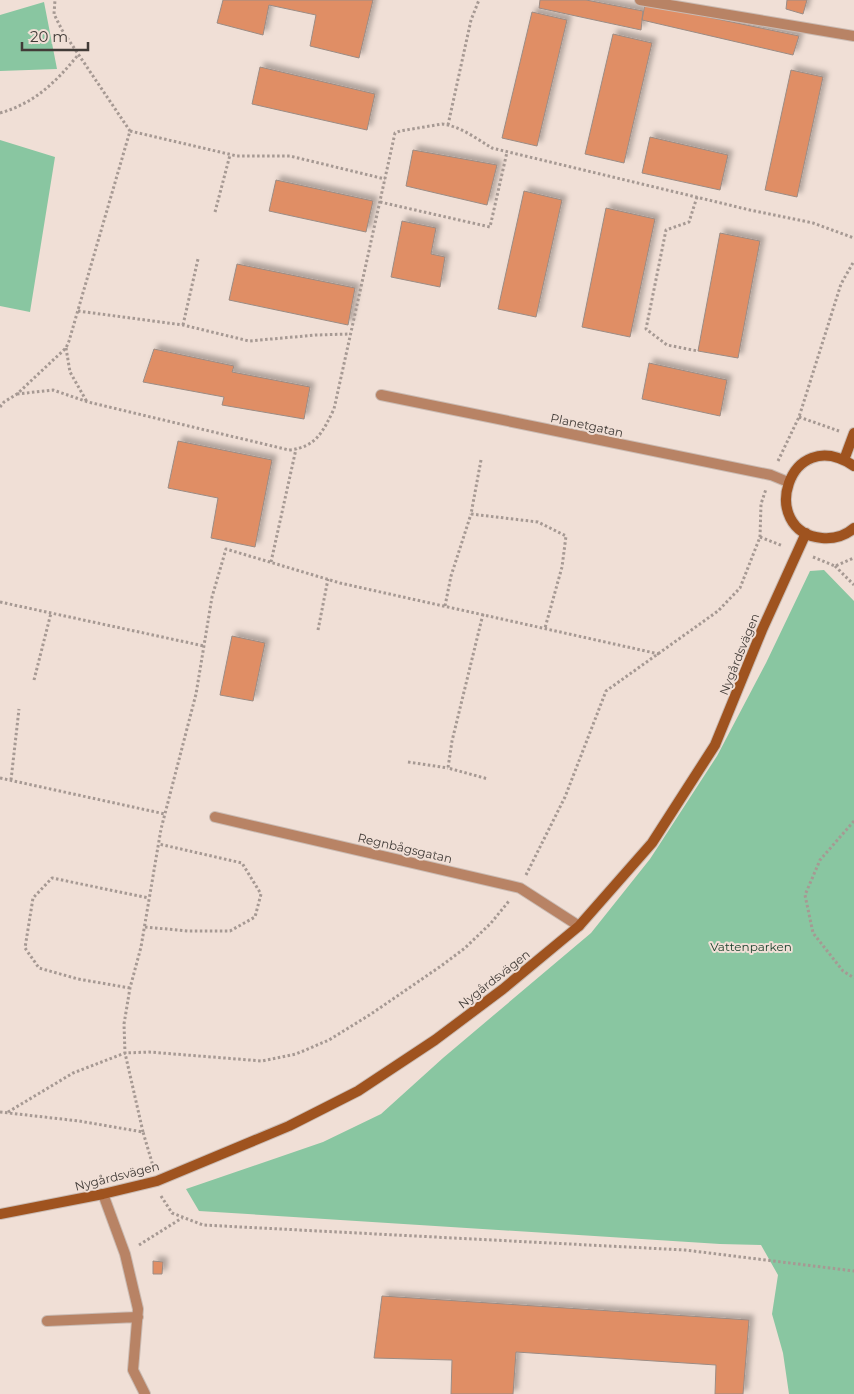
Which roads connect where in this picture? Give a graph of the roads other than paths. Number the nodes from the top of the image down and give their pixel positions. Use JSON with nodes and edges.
{"nodes":[{"id":1,"x":640,"y":0,"type":"edge"},
{"id":2,"x":854,"y":36,"type":"edge"},
{"id":3,"x":381,"y":395,"type":"dead end"},
{"id":4,"x":853,"y":435,"type":"edge"},
{"id":5,"x":844,"y":460,"type":"junction"},
{"id":6,"x":854,"y":466,"type":"edge"},
{"id":7,"x":788,"y":482,"type":"junction"},
{"id":8,"x":854,"y":528,"type":"edge"},
{"id":9,"x":806,"y":533,"type":"junction"},
{"id":10,"x":215,"y":817,"type":"dead end"},
{"id":11,"x":579,"y":926,"type":"junction"},
{"id":12,"x":103,"y":1194,"type":"junction"},
{"id":13,"x":0,"y":1214,"type":"edge"},
{"id":14,"x":138,"y":1318,"type":"junction"},
{"id":15,"x":47,"y":1321,"type":"dead end"},
{"id":16,"x":145,"y":1394,"type":"edge"}],
"edges":[{"from":1,"to":2,"type":"street"},
{"from":3,"to":7,"type":"street","name":"Planetgatan"},
{"from":4,"to":5,"type":"street"},
{"from":5,"to":6,"type":"street"},
{"from":5,"to":7,"type":"street"},
{"from":7,"to":9,"type":"street"},
{"from":8,"to":9,"type":"street"},
{"from":9,"to":11,"type":"street","name":"Nygårdsvägen"},
{"from":10,"to":11,"type":"street","name":"Regnbågsgatan"},
{"from":11,"to":12,"type":"street","name":"Nygårdsvägen"},
{"from":12,"to":13,"type":"street","name":"Nygårdsvägen"},
{"from":12,"to":14,"type":"street"},
{"from":14,"to":15,"type":"street"},
{"from":14,"to":16,"type":"street"}]}
